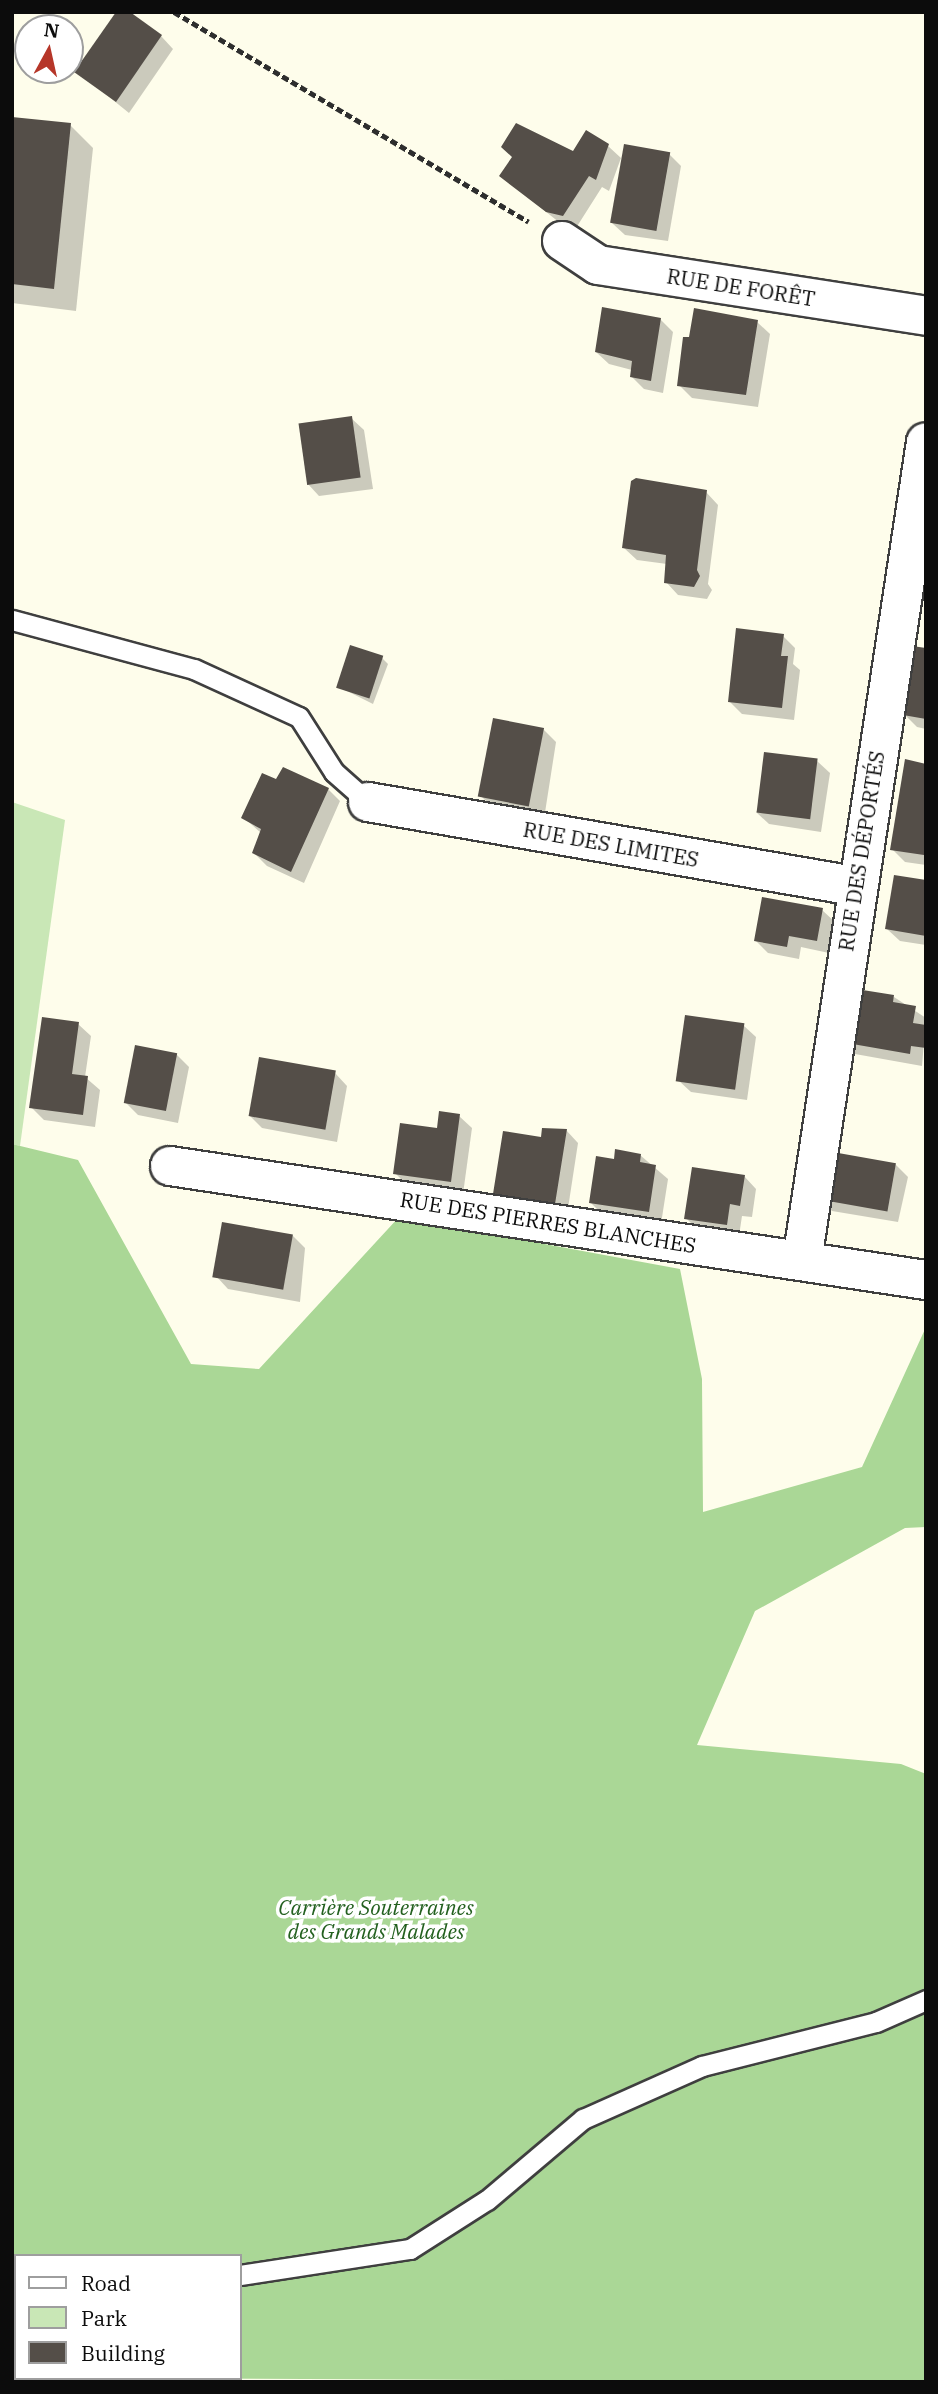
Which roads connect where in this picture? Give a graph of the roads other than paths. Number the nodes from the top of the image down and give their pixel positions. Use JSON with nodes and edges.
{"nodes":[{"id":1,"x":562,"y":241,"type":"road end"},
{"id":2,"x":926,"y":316,"type":"edge"},
{"id":3,"x":926,"y":442,"type":"edge"},
{"id":4,"x":12,"y":621,"type":"edge"},
{"id":5,"x":368,"y":803,"type":"joint"},
{"id":6,"x":855,"y":886,"type":"junction"},
{"id":7,"x":170,"y":1166,"type":"dead end"},
{"id":8,"x":802,"y":1261,"type":"junction"},
{"id":9,"x":926,"y":1280,"type":"edge"},
{"id":10,"x":926,"y":2000,"type":"edge"},
{"id":11,"x":242,"y":2275,"type":"edge"}],
"edges":[{"from":1,"to":2,"type":"street","name":"RUE DE FORÊT"},
{"from":3,"to":6,"type":"street","name":"RUE DES DÉPORTÉS"},
{"from":4,"to":5,"type":"lane"},
{"from":5,"to":6,"type":"street","name":"RUE DES LIMITES"},
{"from":6,"to":8,"type":"street","name":"RUE DES DÉPORTÉS"},
{"from":7,"to":8,"type":"street","name":"RUE DES PIERRES BLANCHES"},
{"from":8,"to":9,"type":"street","name":"RUE DES PIERRES BLANCHES"},
{"from":10,"to":11,"type":"lane"}]}
